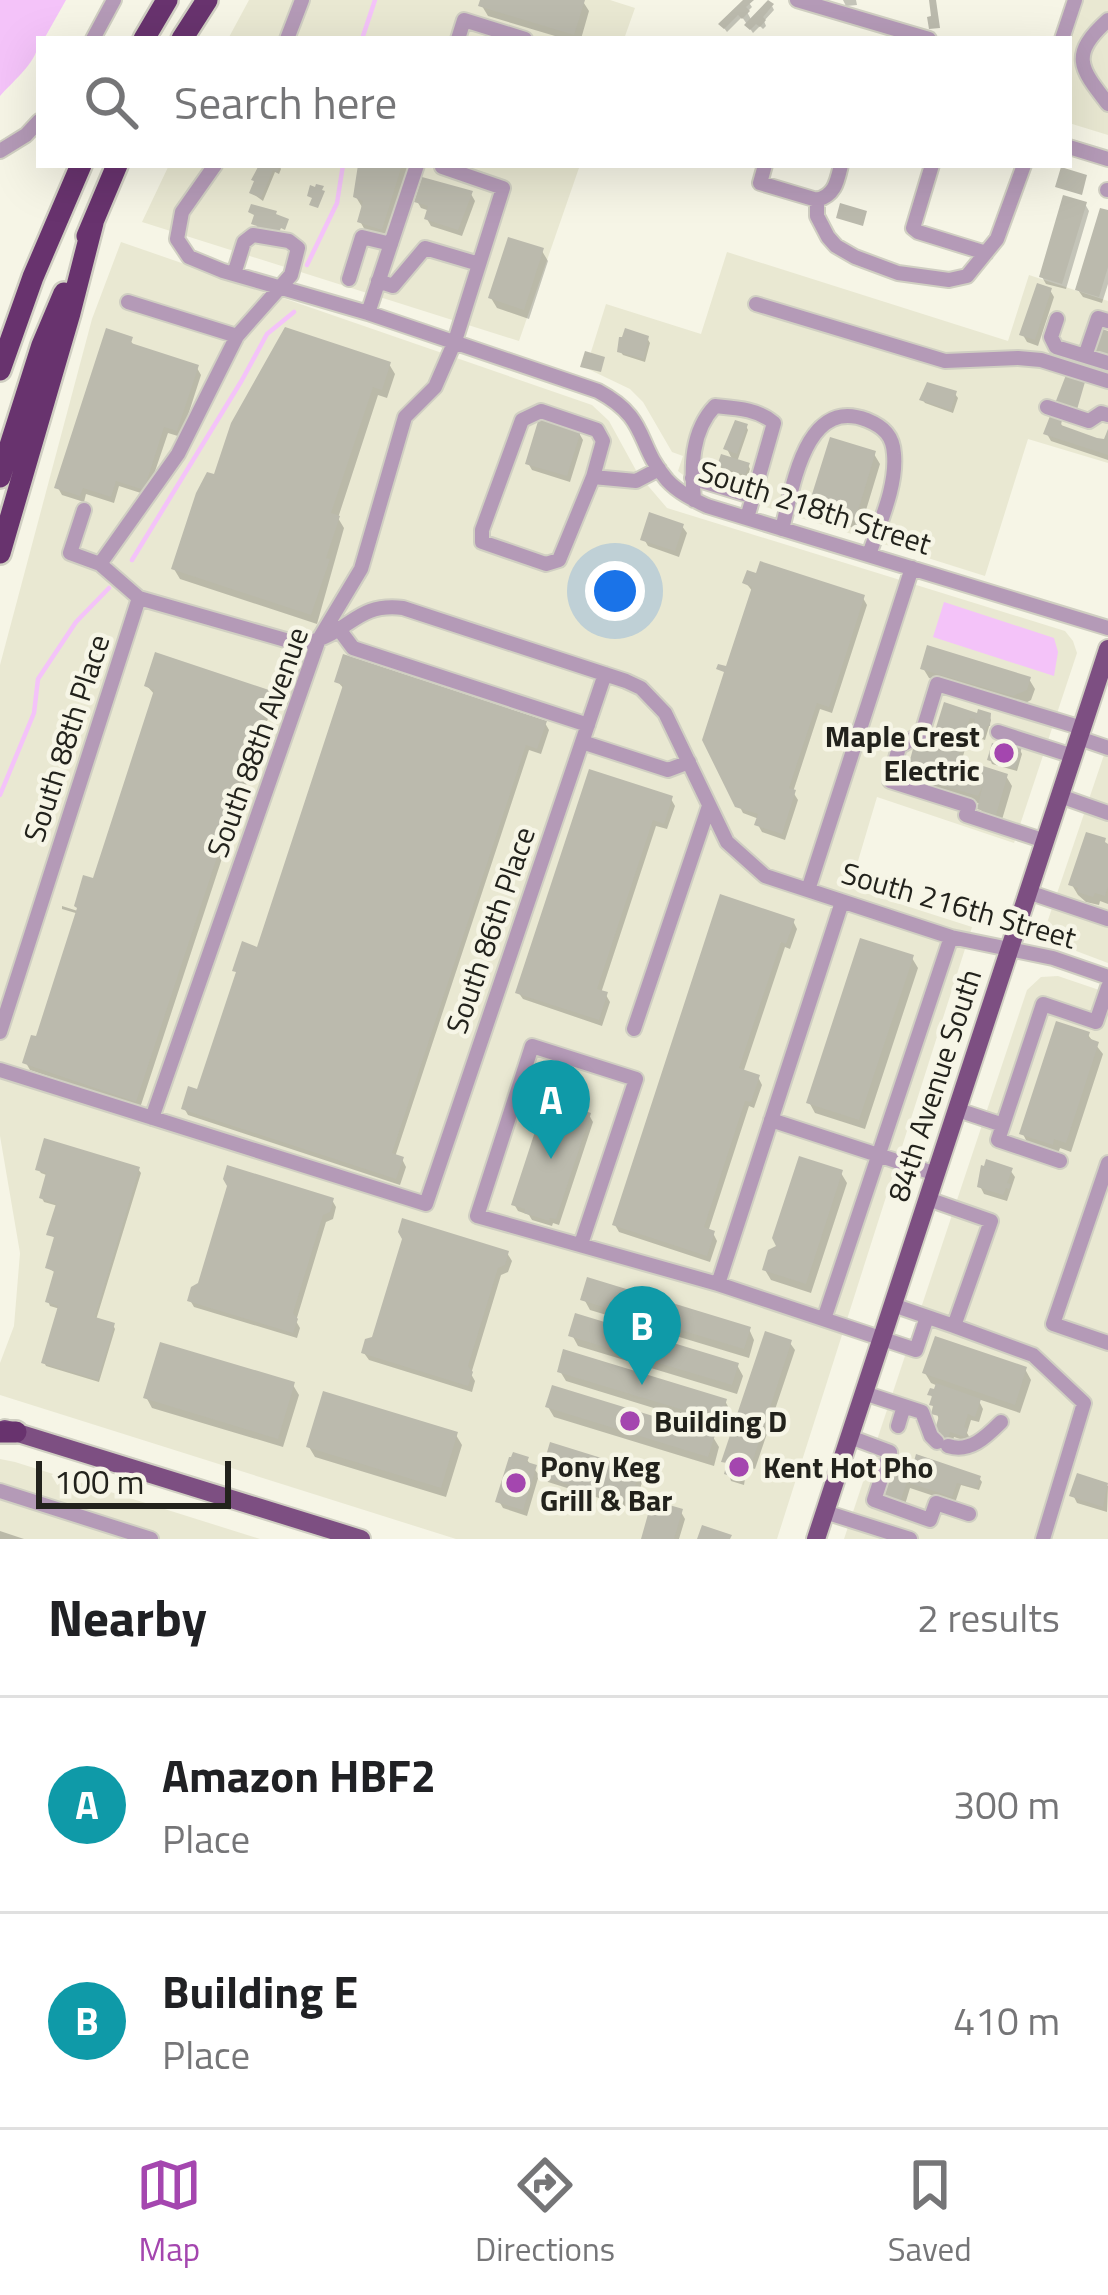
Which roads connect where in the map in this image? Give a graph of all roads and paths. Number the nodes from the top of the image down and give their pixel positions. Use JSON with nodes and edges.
{"nodes":[{"id":1,"x":114,"y":0,"type":"edge"},
{"id":2,"x":167,"y":0,"type":"edge"},
{"id":3,"x":207,"y":0,"type":"edge"},
{"id":4,"x":302,"y":0,"type":"edge"},
{"id":5,"x":797,"y":0,"type":"edge"},
{"id":6,"x":1075,"y":0,"type":"edge"},
{"id":7,"x":818,"y":3,"type":"edge"},
{"id":8,"x":1108,"y":20,"type":"edge"},
{"id":9,"x":902,"y":35,"type":"edge"},
{"id":10,"x":95,"y":36,"type":"edge"},
{"id":11,"x":146,"y":36,"type":"edge"},
{"id":12,"x":184,"y":36,"type":"edge"},
{"id":13,"x":288,"y":36,"type":"edge"},
{"id":14,"x":459,"y":36,"type":"edge"},
{"id":15,"x":515,"y":36,"type":"edge"},
{"id":16,"x":1063,"y":36,"type":"edge"},
{"id":17,"x":1108,"y":104,"type":"edge"},
{"id":18,"x":36,"y":124,"type":"edge"},
{"id":19,"x":1072,"y":148,"type":"edge"},
{"id":20,"x":0,"y":151,"type":"edge"},
{"id":21,"x":1108,"y":159,"type":"edge"},
{"id":22,"x":80,"y":168,"type":"edge"},
{"id":23,"x":116,"y":168,"type":"edge"},
{"id":24,"x":213,"y":168,"type":"edge"},
{"id":25,"x":415,"y":168,"type":"edge"},
{"id":26,"x":445,"y":168,"type":"edge"},
{"id":27,"x":764,"y":168,"type":"edge"},
{"id":28,"x":840,"y":168,"type":"edge"},
{"id":29,"x":931,"y":168,"type":"edge"},
{"id":30,"x":1022,"y":168,"type":"edge"},
{"id":31,"x":817,"y":200,"type":"junction"},
{"id":32,"x":93,"y":223,"type":"junction"},
{"id":33,"x":391,"y":244,"type":"junction"},
{"id":34,"x":986,"y":253,"type":"junction"},
{"id":35,"x":479,"y":264,"type":"junction"},
{"id":36,"x":234,"y":274,"type":"junction"},
{"id":37,"x":349,"y":279,"type":"dead end"},
{"id":38,"x":379,"y":281,"type":"junction"},
{"id":39,"x":277,"y":287,"type":"junction"},
{"id":40,"x":128,"y":302,"type":"dead end"},
{"id":41,"x":756,"y":304,"type":"dead end"},
{"id":42,"x":368,"y":313,"type":"junction"},
{"id":43,"x":1057,"y":319,"type":"dead end"},
{"id":44,"x":1108,"y":321,"type":"edge"},
{"id":45,"x":237,"y":336,"type":"junction"},
{"id":46,"x":454,"y":341,"type":"junction"},
{"id":47,"x":1085,"y":356,"type":"junction"},
{"id":48,"x":1108,"y":364,"type":"edge"},
{"id":49,"x":0,"y":370,"type":"edge"},
{"id":50,"x":1108,"y":381,"type":"edge"},
{"id":51,"x":1047,"y":407,"type":"dead end"},
{"id":52,"x":1108,"y":415,"type":"edge"},
{"id":53,"x":658,"y":469,"type":"junction"},
{"id":54,"x":0,"y":477,"type":"edge"},
{"id":55,"x":593,"y":477,"type":"junction"},
{"id":56,"x":692,"y":478,"type":"junction"},
{"id":57,"x":754,"y":497,"type":"junction"},
{"id":58,"x":694,"y":500,"type":"junction"},
{"id":59,"x":84,"y":511,"type":"dead end"},
{"id":60,"x":747,"y":518,"type":"junction"},
{"id":61,"x":782,"y":529,"type":"junction"},
{"id":62,"x":0,"y":553,"type":"edge"},
{"id":63,"x":869,"y":555,"type":"junction"},
{"id":64,"x":100,"y":564,"type":"junction"},
{"id":65,"x":912,"y":568,"type":"junction"},
{"id":66,"x":139,"y":598,"type":"junction"},
{"id":67,"x":338,"y":628,"type":"junction"},
{"id":68,"x":1108,"y":628,"type":"edge"},
{"id":69,"x":319,"y":639,"type":"junction"},
{"id":70,"x":1108,"y":649,"type":"edge"},
{"id":71,"x":604,"y":674,"type":"junction"},
{"id":72,"x":587,"y":725,"type":"junction"},
{"id":73,"x":998,"y":732,"type":"dead end"},
{"id":74,"x":1078,"y":741,"type":"junction"},
{"id":75,"x":582,"y":742,"type":"junction"},
{"id":76,"x":1108,"y":748,"type":"edge"},
{"id":77,"x":688,"y":762,"type":"junction"},
{"id":78,"x":1060,"y":796,"type":"junction"},
{"id":79,"x":710,"y":806,"type":"junction"},
{"id":80,"x":1108,"y":813,"type":"edge"},
{"id":81,"x":1045,"y":841,"type":"junction"},
{"id":82,"x":808,"y":890,"type":"junction"},
{"id":83,"x":1028,"y":892,"type":"junction"},
{"id":84,"x":842,"y":902,"type":"junction"},
{"id":85,"x":1108,"y":919,"type":"edge"},
{"id":86,"x":951,"y":938,"type":"junction"},
{"id":87,"x":1010,"y":949,"type":"junction"},
{"id":88,"x":1108,"y":976,"type":"edge"},
{"id":89,"x":1108,"y":987,"type":"edge"},
{"id":90,"x":634,"y":1029,"type":"dead end"},
{"id":91,"x":0,"y":1032,"type":"edge"},
{"id":92,"x":0,"y":1070,"type":"edge"},
{"id":93,"x":958,"y":1110,"type":"junction"},
{"id":94,"x":152,"y":1118,"type":"junction"},
{"id":95,"x":771,"y":1120,"type":"junction"},
{"id":96,"x":1003,"y":1125,"type":"junction"},
{"id":97,"x":877,"y":1155,"type":"junction"},
{"id":98,"x":1060,"y":1161,"type":"dead end"},
{"id":99,"x":1108,"y":1163,"type":"edge"},
{"id":100,"x":936,"y":1174,"type":"junction"},
{"id":101,"x":928,"y":1199,"type":"junction"},
{"id":102,"x":581,"y":1244,"type":"junction"},
{"id":103,"x":718,"y":1284,"type":"junction"},
{"id":104,"x":893,"y":1305,"type":"junction"},
{"id":105,"x":927,"y":1317,"type":"junction"},
{"id":106,"x":824,"y":1319,"type":"junction"},
{"id":107,"x":954,"y":1326,"type":"junction"},
{"id":108,"x":882,"y":1338,"type":"junction"},
{"id":109,"x":1108,"y":1342,"type":"edge"},
{"id":110,"x":864,"y":1393,"type":"junction"},
{"id":111,"x":904,"y":1406,"type":"junction"},
{"id":112,"x":1001,"y":1422,"type":"dead end"},
{"id":113,"x":898,"y":1426,"type":"dead end"},
{"id":114,"x":5,"y":1431,"type":"edge"},
{"id":115,"x":850,"y":1437,"type":"junction"},
{"id":116,"x":0,"y":1491,"type":"edge"},
{"id":117,"x":825,"y":1512,"type":"junction"},
{"id":118,"x":969,"y":1514,"type":"dead end"},
{"id":119,"x":152,"y":1539,"type":"edge"},
{"id":120,"x":361,"y":1539,"type":"edge"},
{"id":121,"x":816,"y":1539,"type":"edge"},
{"id":122,"x":910,"y":1539,"type":"edge"},
{"id":123,"x":1043,"y":1539,"type":"edge"}],
"edges":[{"from":1,"to":10,"type":"street"},
{"from":2,"to":11,"type":"highway"},
{"from":3,"to":12,"type":"highway"},
{"from":4,"to":13,"type":"street"},
{"from":5,"to":7,"type":"street"},
{"from":6,"to":16,"type":"street"},
{"from":7,"to":9,"type":"street"},
{"from":8,"to":17,"type":"street"},
{"from":14,"to":15,"type":"street"},
{"from":18,"to":20,"type":"street"},
{"from":19,"to":21,"type":"street"},
{"from":22,"to":49,"type":"highway"},
{"from":23,"to":32,"type":"highway"},
{"from":24,"to":36,"type":"street"},
{"from":25,"to":33,"type":"street"},
{"from":26,"to":35,"type":"street","name":"South 88th Avenue"},
{"from":27,"to":31,"type":"street"},
{"from":28,"to":31,"type":"street"},
{"from":29,"to":34,"type":"street"},
{"from":30,"to":34,"type":"street"},
{"from":31,"to":34,"type":"street"},
{"from":32,"to":54,"type":"highway"},
{"from":32,"to":62,"type":"highway"},
{"from":33,"to":37,"type":"street"},
{"from":33,"to":38,"type":"street"},
{"from":35,"to":38,"type":"street"},
{"from":35,"to":46,"type":"street","name":"South 88th Avenue"},
{"from":36,"to":39,"type":"street"},
{"from":36,"to":39,"type":"street"},
{"from":38,"to":42,"type":"street"},
{"from":39,"to":42,"type":"street","name":"South 218th Street"},
{"from":39,"to":45,"type":"street"},
{"from":40,"to":45,"type":"street"},
{"from":41,"to":50,"type":"street"},
{"from":42,"to":46,"type":"street","name":"South 218th Street"},
{"from":43,"to":47,"type":"street"},
{"from":44,"to":47,"type":"street"},
{"from":45,"to":64,"type":"street"},
{"from":46,"to":53,"type":"street","name":"South 218th Street"},
{"from":46,"to":69,"type":"street","name":"South 88th Avenue"},
{"from":47,"to":48,"type":"street"},
{"from":51,"to":52,"type":"street"},
{"from":53,"to":55,"type":"street"},
{"from":53,"to":58,"type":"street","name":"South 218th Street"},
{"from":55,"to":55,"type":"street"},
{"from":56,"to":57,"type":"street"},
{"from":56,"to":57,"type":"street"},
{"from":56,"to":58,"type":"street"},
{"from":57,"to":60,"type":"street"},
{"from":58,"to":60,"type":"street","name":"South 218th Street"},
{"from":59,"to":64,"type":"street"},
{"from":60,"to":61,"type":"street","name":"South 218th Street"},
{"from":61,"to":63,"type":"street","name":"South 218th Street"},
{"from":61,"to":63,"type":"street"},
{"from":63,"to":65,"type":"street","name":"South 218th Street"},
{"from":64,"to":66,"type":"street"},
{"from":65,"to":68,"type":"street","name":"South 218th Street"},
{"from":65,"to":82,"type":"street"},
{"from":66,"to":69,"type":"street"},
{"from":66,"to":91,"type":"street","name":"South 88th Place"},
{"from":67,"to":69,"type":"street","name":"South 216th Street"},
{"from":67,"to":71,"type":"street","name":"South 216th Street"},
{"from":67,"to":72,"type":"street"},
{"from":69,"to":94,"type":"street","name":"South 88th Avenue"},
{"from":70,"to":74,"type":"main road","name":"84th Avenue South"},
{"from":71,"to":72,"type":"street","name":"South 86th Place"},
{"from":71,"to":77,"type":"street","name":"South 216th Street"},
{"from":72,"to":75,"type":"street","name":"South 86th Place"},
{"from":73,"to":74,"type":"street"},
{"from":74,"to":76,"type":"street"},
{"from":74,"to":78,"type":"main road","name":"84th Avenue South"},
{"from":74,"to":81,"type":"street"},
{"from":75,"to":77,"type":"street"},
{"from":75,"to":94,"type":"street","name":"South 86th Place"},
{"from":77,"to":79,"type":"street","name":"South 216th Street"},
{"from":78,"to":80,"type":"street"},
{"from":78,"to":81,"type":"main road","name":"84th Avenue South"},
{"from":79,"to":82,"type":"street","name":"South 216th Street"},
{"from":79,"to":90,"type":"street"},
{"from":81,"to":83,"type":"main road","name":"84th Avenue South"},
{"from":82,"to":84,"type":"street","name":"South 216th Street"},
{"from":83,"to":85,"type":"street"},
{"from":83,"to":87,"type":"main road","name":"84th Avenue South"},
{"from":84,"to":86,"type":"street","name":"South 216th Street"},
{"from":84,"to":95,"type":"street"},
{"from":86,"to":87,"type":"street","name":"South 216th Street"},
{"from":86,"to":97,"type":"street"},
{"from":87,"to":88,"type":"street","name":"South 216th Street"},
{"from":87,"to":93,"type":"main road","name":"84th Avenue South"},
{"from":89,"to":96,"type":"street"},
{"from":92,"to":94,"type":"street"},
{"from":93,"to":96,"type":"street"},
{"from":93,"to":100,"type":"main road","name":"84th Avenue South"},
{"from":95,"to":97,"type":"street"},
{"from":95,"to":103,"type":"street"},
{"from":96,"to":98,"type":"street"},
{"from":97,"to":100,"type":"street"},
{"from":97,"to":106,"type":"street"},
{"from":99,"to":109,"type":"street"},
{"from":100,"to":101,"type":"main road","name":"84th Avenue South"},
{"from":101,"to":104,"type":"main road","name":"84th Avenue South"},
{"from":101,"to":107,"type":"street"},
{"from":102,"to":102,"type":"street"},
{"from":102,"to":103,"type":"street"},
{"from":103,"to":106,"type":"street"},
{"from":104,"to":105,"type":"street"},
{"from":104,"to":108,"type":"main road","name":"84th Avenue South"},
{"from":105,"to":107,"type":"street"},
{"from":105,"to":108,"type":"street"},
{"from":106,"to":108,"type":"street"},
{"from":107,"to":123,"type":"street"},
{"from":108,"to":110,"type":"main road","name":"84th Avenue South"},
{"from":110,"to":111,"type":"street"},
{"from":110,"to":115,"type":"main road","name":"84th Avenue South"},
{"from":111,"to":112,"type":"street"},
{"from":111,"to":113,"type":"street"},
{"from":114,"to":120,"type":"main road"},
{"from":115,"to":117,"type":"main road","name":"84th Avenue South"},
{"from":115,"to":118,"type":"street"},
{"from":116,"to":119,"type":"street"},
{"from":117,"to":121,"type":"main road","name":"84th Avenue South"},
{"from":117,"to":122,"type":"street"}]}
